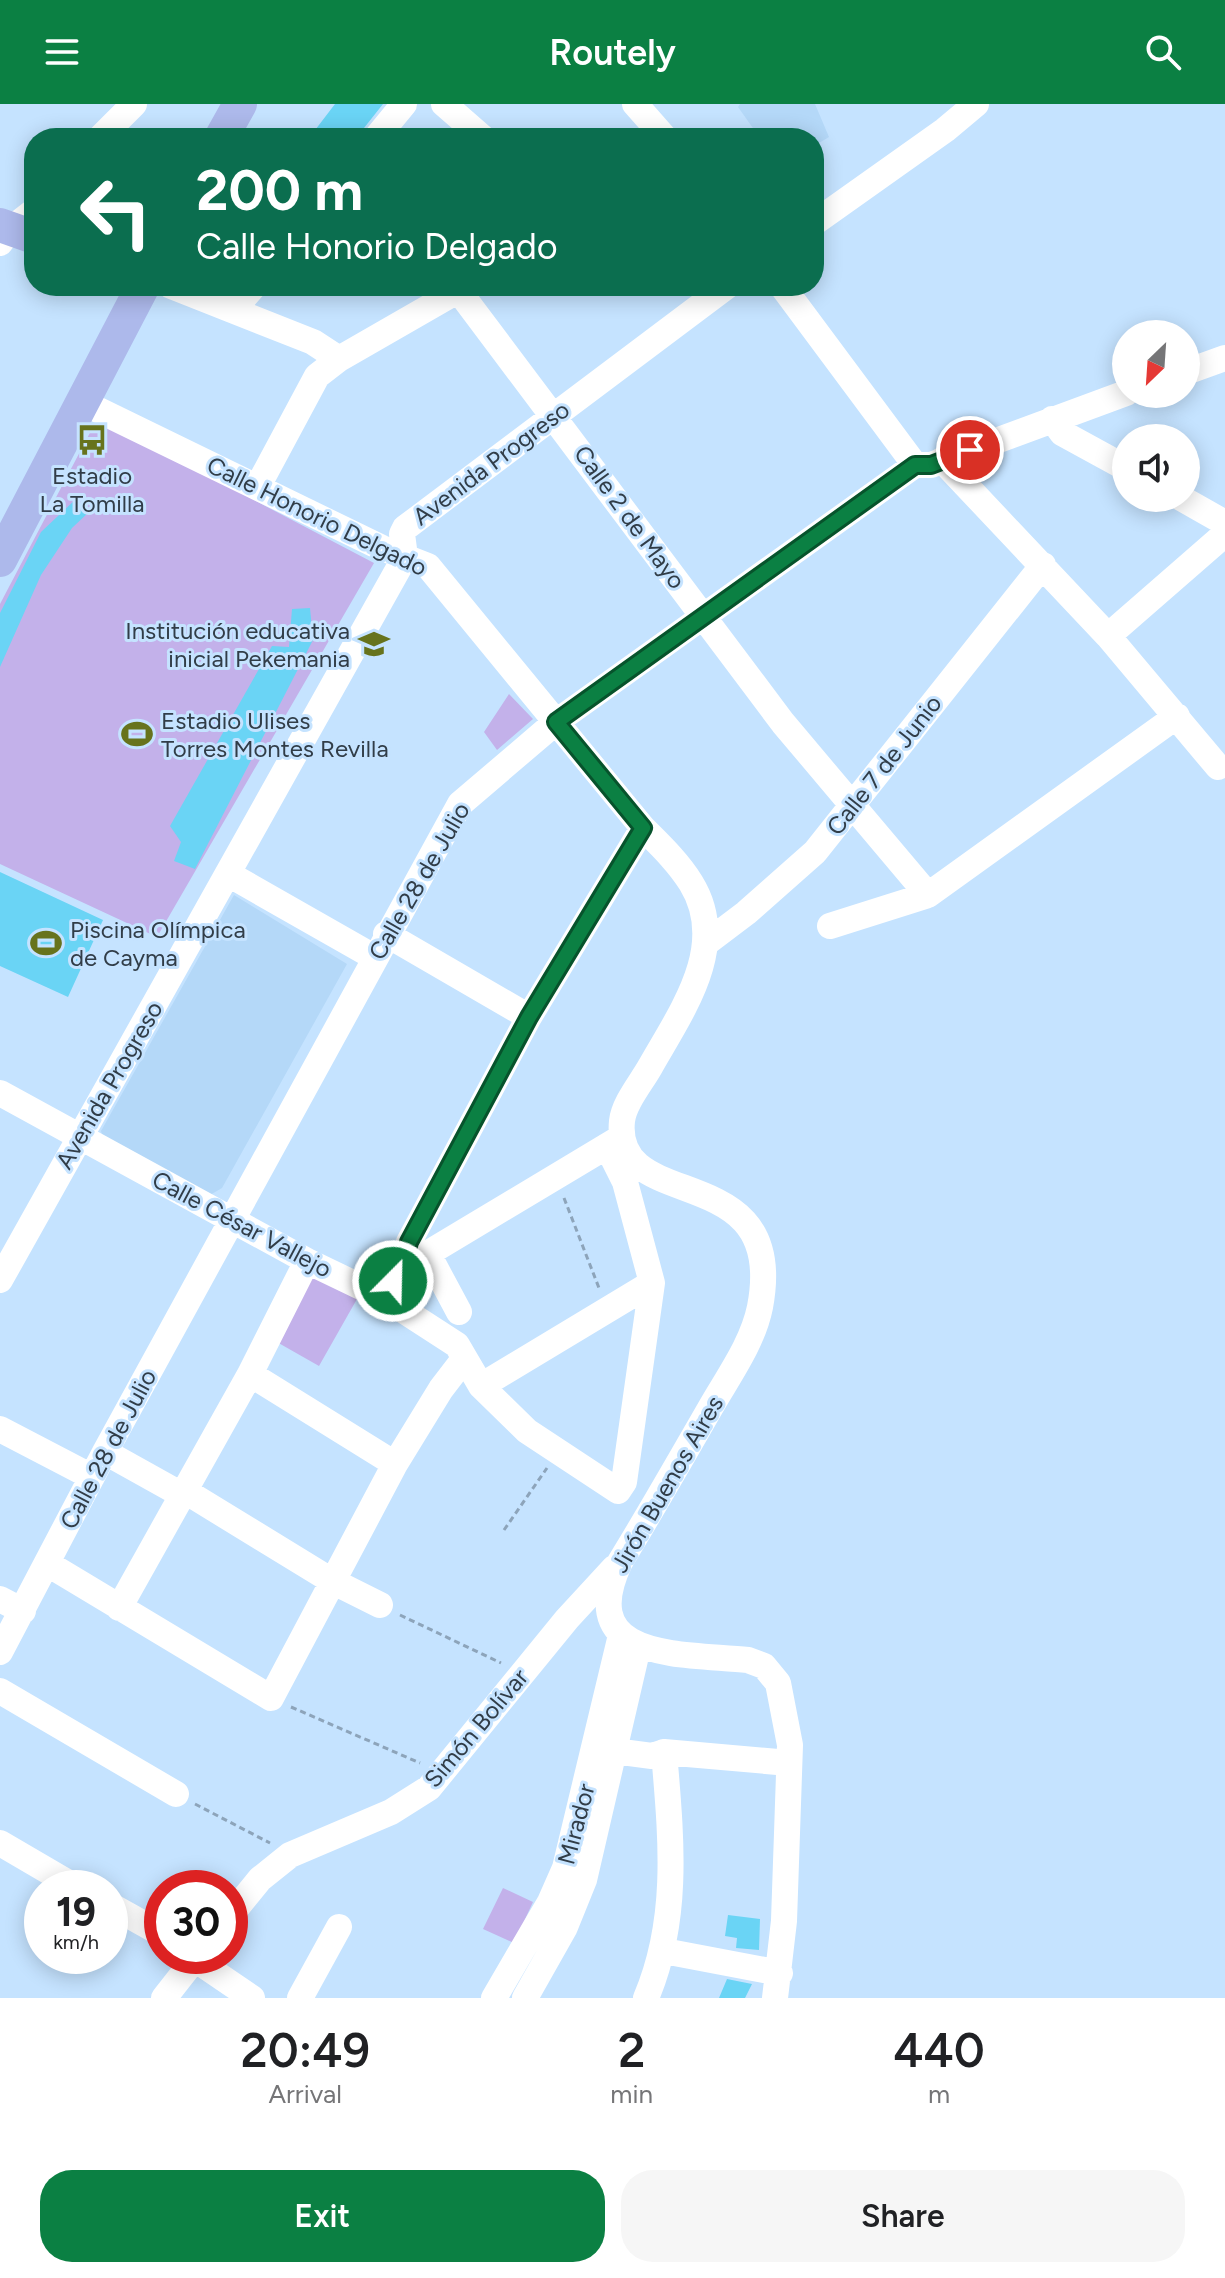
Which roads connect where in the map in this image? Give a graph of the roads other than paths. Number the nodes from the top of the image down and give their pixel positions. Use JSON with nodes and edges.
{"nodes":[{"id":1,"x":134,"y":104,"type":"edge"},
{"id":2,"x":240,"y":104,"type":"edge"},
{"id":3,"x":404,"y":104,"type":"edge"},
{"id":4,"x":444,"y":104,"type":"edge"},
{"id":5,"x":976,"y":104,"type":"edge"},
{"id":6,"x":110,"y":128,"type":"edge"},
{"id":7,"x":227,"y":128,"type":"edge"},
{"id":8,"x":384,"y":128,"type":"edge"},
{"id":9,"x":472,"y":128,"type":"edge"},
{"id":10,"x":824,"y":216,"type":"edge"},
{"id":11,"x":138,"y":296,"type":"edge"},
{"id":12,"x":198,"y":296,"type":"edge"},
{"id":13,"x":245,"y":296,"type":"edge"},
{"id":14,"x":445,"y":296,"type":"edge"},
{"id":15,"x":467,"y":296,"type":"edge"},
{"id":16,"x":714,"y":296,"type":"edge"},
{"id":17,"x":789,"y":296,"type":"edge"},
{"id":18,"x":234,"y":309,"type":"junction"},
{"id":19,"x":1225,"y":358,"type":"edge"},
{"id":20,"x":339,"y":359,"type":"junction"},
{"id":21,"x":1200,"y":367,"type":"edge"},
{"id":22,"x":1112,"y":398,"type":"edge"},
{"id":23,"x":82,"y":402,"type":"junction"},
{"id":24,"x":556,"y":415,"type":"junction"},
{"id":25,"x":1052,"y":419,"type":"junction"},
{"id":26,"x":942,"y":460,"type":"junction"},
{"id":27,"x":1112,"y":460,"type":"edge"},
{"id":28,"x":915,"y":465,"type":"junction"},
{"id":29,"x":258,"y":486,"type":"junction"},
{"id":30,"x":1200,"y":509,"type":"edge"},
{"id":31,"x":1225,"y":523,"type":"edge"},
{"id":32,"x":1225,"y":534,"type":"edge"},
{"id":33,"x":405,"y":557,"type":"junction"},
{"id":34,"x":0,"y":560,"type":"edge"},
{"id":35,"x":1043,"y":565,"type":"junction"},
{"id":36,"x":704,"y":617,"type":"junction"},
{"id":37,"x":1108,"y":636,"type":"junction"},
{"id":38,"x":1177,"y":716,"type":"junction"},
{"id":39,"x":556,"y":722,"type":"junction"},
{"id":40,"x":1218,"y":767,"type":"dead end"},
{"id":41,"x":853,"y":803,"type":"junction"},
{"id":42,"x":643,"y":828,"type":"junction"},
{"id":43,"x":230,"y":875,"type":"junction"},
{"id":44,"x":928,"y":895,"type":"junction"},
{"id":45,"x":830,"y":926,"type":"dead end"},
{"id":46,"x":705,"y":944,"type":"junction"},
{"id":47,"x":380,"y":946,"type":"junction"},
{"id":48,"x":529,"y":1017,"type":"junction"},
{"id":49,"x":0,"y":1093,"type":"edge"},
{"id":50,"x":79,"y":1136,"type":"junction"},
{"id":51,"x":615,"y":1141,"type":"junction"},
{"id":52,"x":231,"y":1220,"type":"junction"},
{"id":53,"x":428,"y":1254,"type":"junction"},
{"id":54,"x":307,"y":1261,"type":"junction"},
{"id":55,"x":402,"y":1269,"type":"junction"},
{"id":56,"x":0,"y":1280,"type":"edge"},
{"id":57,"x":652,"y":1283,"type":"junction"},
{"id":58,"x":386,"y":1299,"type":"junction"},
{"id":59,"x":459,"y":1312,"type":"dead end"},
{"id":60,"x":464,"y":1359,"type":"junction"},
{"id":61,"x":250,"y":1374,"type":"junction"},
{"id":62,"x":481,"y":1386,"type":"junction"},
{"id":63,"x":0,"y":1429,"type":"edge"},
{"id":64,"x":105,"y":1452,"type":"junction"},
{"id":65,"x":395,"y":1464,"type":"junction"},
{"id":66,"x":92,"y":1477,"type":"junction"},
{"id":67,"x":185,"y":1491,"type":"junction"},
{"id":68,"x":620,"y":1562,"type":"junction"},
{"id":69,"x":48,"y":1564,"type":"junction"},
{"id":70,"x":332,"y":1581,"type":"junction"},
{"id":71,"x":12,"y":1605,"type":"edge"},
{"id":72,"x":380,"y":1605,"type":"road end"},
{"id":73,"x":119,"y":1608,"type":"junction"},
{"id":74,"x":630,"y":1641,"type":"junction"},
{"id":75,"x":0,"y":1652,"type":"edge"},
{"id":76,"x":0,"y":1691,"type":"edge"},
{"id":77,"x":604,"y":1750,"type":"junction"},
{"id":78,"x":664,"y":1752,"type":"junction"},
{"id":79,"x":789,"y":1763,"type":"junction"},
{"id":80,"x":176,"y":1794,"type":"road end"},
{"id":81,"x":0,"y":1843,"type":"edge"},
{"id":82,"x":46,"y":1870,"type":"edge"},
{"id":83,"x":248,"y":1894,"type":"edge"},
{"id":84,"x":339,"y":1927,"type":"dead end"},
{"id":85,"x":664,"y":1951,"type":"junction"},
{"id":86,"x":183,"y":1974,"type":"edge"},
{"id":87,"x":217,"y":1974,"type":"edge"},
{"id":88,"x":777,"y":1986,"type":"edge"},
{"id":89,"x":312,"y":1993,"type":"edge"},
{"id":90,"x":164,"y":1998,"type":"edge"},
{"id":91,"x":252,"y":1998,"type":"edge"},
{"id":92,"x":494,"y":1998,"type":"edge"},
{"id":93,"x":525,"y":1998,"type":"edge"},
{"id":94,"x":646,"y":1998,"type":"edge"}],
"edges":[{"from":1,"to":6,"type":"street"},
{"from":2,"to":7,"type":"main road"},
{"from":3,"to":8,"type":"street"},
{"from":4,"to":9,"type":"street"},
{"from":5,"to":10,"type":"street"},
{"from":11,"to":23,"type":"main road"},
{"from":12,"to":18,"type":"street"},
{"from":13,"to":18,"type":"street"},
{"from":14,"to":20,"type":"street"},
{"from":15,"to":24,"type":"street","name":"Calle 2 de Mayo"},
{"from":16,"to":24,"type":"street","name":"Avenida Progreso"},
{"from":17,"to":28,"type":"street"},
{"from":18,"to":20,"type":"street"},
{"from":19,"to":21,"type":"street"},
{"from":20,"to":29,"type":"street"},
{"from":22,"to":25,"type":"street","name":"Calle 28 de Julio"},
{"from":23,"to":29,"type":"street","name":"Calle Honorio Delgado"},
{"from":23,"to":34,"type":"main road"},
{"from":24,"to":33,"type":"street","name":"Avenida Progreso"},
{"from":24,"to":36,"type":"street","name":"Calle 2 de Mayo"},
{"from":25,"to":26,"type":"street","name":"Calle 28 de Julio"},
{"from":25,"to":27,"type":"street"},
{"from":26,"to":28,"type":"street","name":"Calle 28 de Julio"},
{"from":26,"to":35,"type":"street"},
{"from":28,"to":36,"type":"street","name":"Calle 28 de Julio"},
{"from":29,"to":33,"type":"street","name":"Calle Honorio Delgado"},
{"from":30,"to":31,"type":"street"},
{"from":32,"to":37,"type":"street"},
{"from":33,"to":39,"type":"street","name":"Calle Honorio Delgado"},
{"from":33,"to":43,"type":"street","name":"Avenida Progreso"},
{"from":35,"to":37,"type":"street"},
{"from":35,"to":41,"type":"street","name":"Calle 7 de Junio"},
{"from":36,"to":39,"type":"street","name":"Calle 28 de Julio"},
{"from":36,"to":41,"type":"street","name":"Calle 2 de Mayo"},
{"from":37,"to":38,"type":"street"},
{"from":38,"to":40,"type":"street"},
{"from":38,"to":44,"type":"street"},
{"from":39,"to":42,"type":"street","name":"Calle Honorio Delgado"},
{"from":39,"to":47,"type":"street","name":"Calle 28 de Julio"},
{"from":41,"to":44,"type":"street","name":"Calle 2 de Mayo"},
{"from":41,"to":46,"type":"street","name":"Calle 7 de Junio"},
{"from":42,"to":46,"type":"street","name":"Calle Honorio Delgado"},
{"from":42,"to":48,"type":"street"},
{"from":43,"to":47,"type":"street"},
{"from":43,"to":50,"type":"street","name":"Avenida Progreso"},
{"from":44,"to":45,"type":"street"},
{"from":46,"to":51,"type":"street"},
{"from":47,"to":48,"type":"street"},
{"from":47,"to":52,"type":"street","name":"Calle 28 de Julio"},
{"from":48,"to":55,"type":"street"},
{"from":49,"to":50,"type":"street","name":"Calle César Vallejo"},
{"from":50,"to":52,"type":"street","name":"Calle César Vallejo"},
{"from":50,"to":56,"type":"street","name":"Avenida Progreso"},
{"from":51,"to":53,"type":"street"},
{"from":51,"to":57,"type":"street"},
{"from":51,"to":68,"type":"street","name":"Jirón Buenos Aires"},
{"from":52,"to":54,"type":"street","name":"Calle César Vallejo"},
{"from":52,"to":64,"type":"street","name":"Calle 28 de Julio"},
{"from":53,"to":55,"type":"street"},
{"from":53,"to":59,"type":"street"},
{"from":54,"to":58,"type":"street","name":"Calle César Vallejo"},
{"from":54,"to":61,"type":"street"},
{"from":55,"to":58,"type":"street"},
{"from":57,"to":62,"type":"street"},
{"from":57,"to":62,"type":"street","name":"Calle César Vallejo"},
{"from":58,"to":60,"type":"street","name":"Calle César Vallejo"},
{"from":60,"to":62,"type":"street","name":"Calle César Vallejo"},
{"from":60,"to":65,"type":"street"},
{"from":61,"to":65,"type":"street"},
{"from":61,"to":67,"type":"street"},
{"from":63,"to":66,"type":"street"},
{"from":64,"to":66,"type":"street","name":"Calle 28 de Julio"},
{"from":64,"to":67,"type":"street"},
{"from":65,"to":70,"type":"street"},
{"from":66,"to":69,"type":"street","name":"Calle 28 de Julio"},
{"from":67,"to":70,"type":"street"},
{"from":67,"to":73,"type":"street"},
{"from":68,"to":74,"type":"street","name":"Jirón Buenos Aires"},
{"from":68,"to":83,"type":"street","name":"Simón Bolívar"},
{"from":69,"to":71,"type":"street","name":"Calle 28 de Julio"},
{"from":69,"to":73,"type":"street"},
{"from":70,"to":72,"type":"street"},
{"from":70,"to":73,"type":"street"},
{"from":71,"to":75,"type":"street","name":"Calle 28 de Julio"},
{"from":74,"to":77,"type":"street","name":"Mirador"},
{"from":74,"to":79,"type":"street"},
{"from":76,"to":80,"type":"street"},
{"from":77,"to":78,"type":"street"},
{"from":77,"to":92,"type":"street","name":"Mirador"},
{"from":77,"to":93,"type":"street","name":"Mirador"},
{"from":78,"to":79,"type":"street"},
{"from":78,"to":85,"type":"street"},
{"from":79,"to":88,"type":"street"},
{"from":81,"to":82,"type":"street"},
{"from":84,"to":89,"type":"street"},
{"from":85,"to":88,"type":"street"},
{"from":85,"to":94,"type":"street"},
{"from":86,"to":90,"type":"street"},
{"from":87,"to":91,"type":"street"}]}
